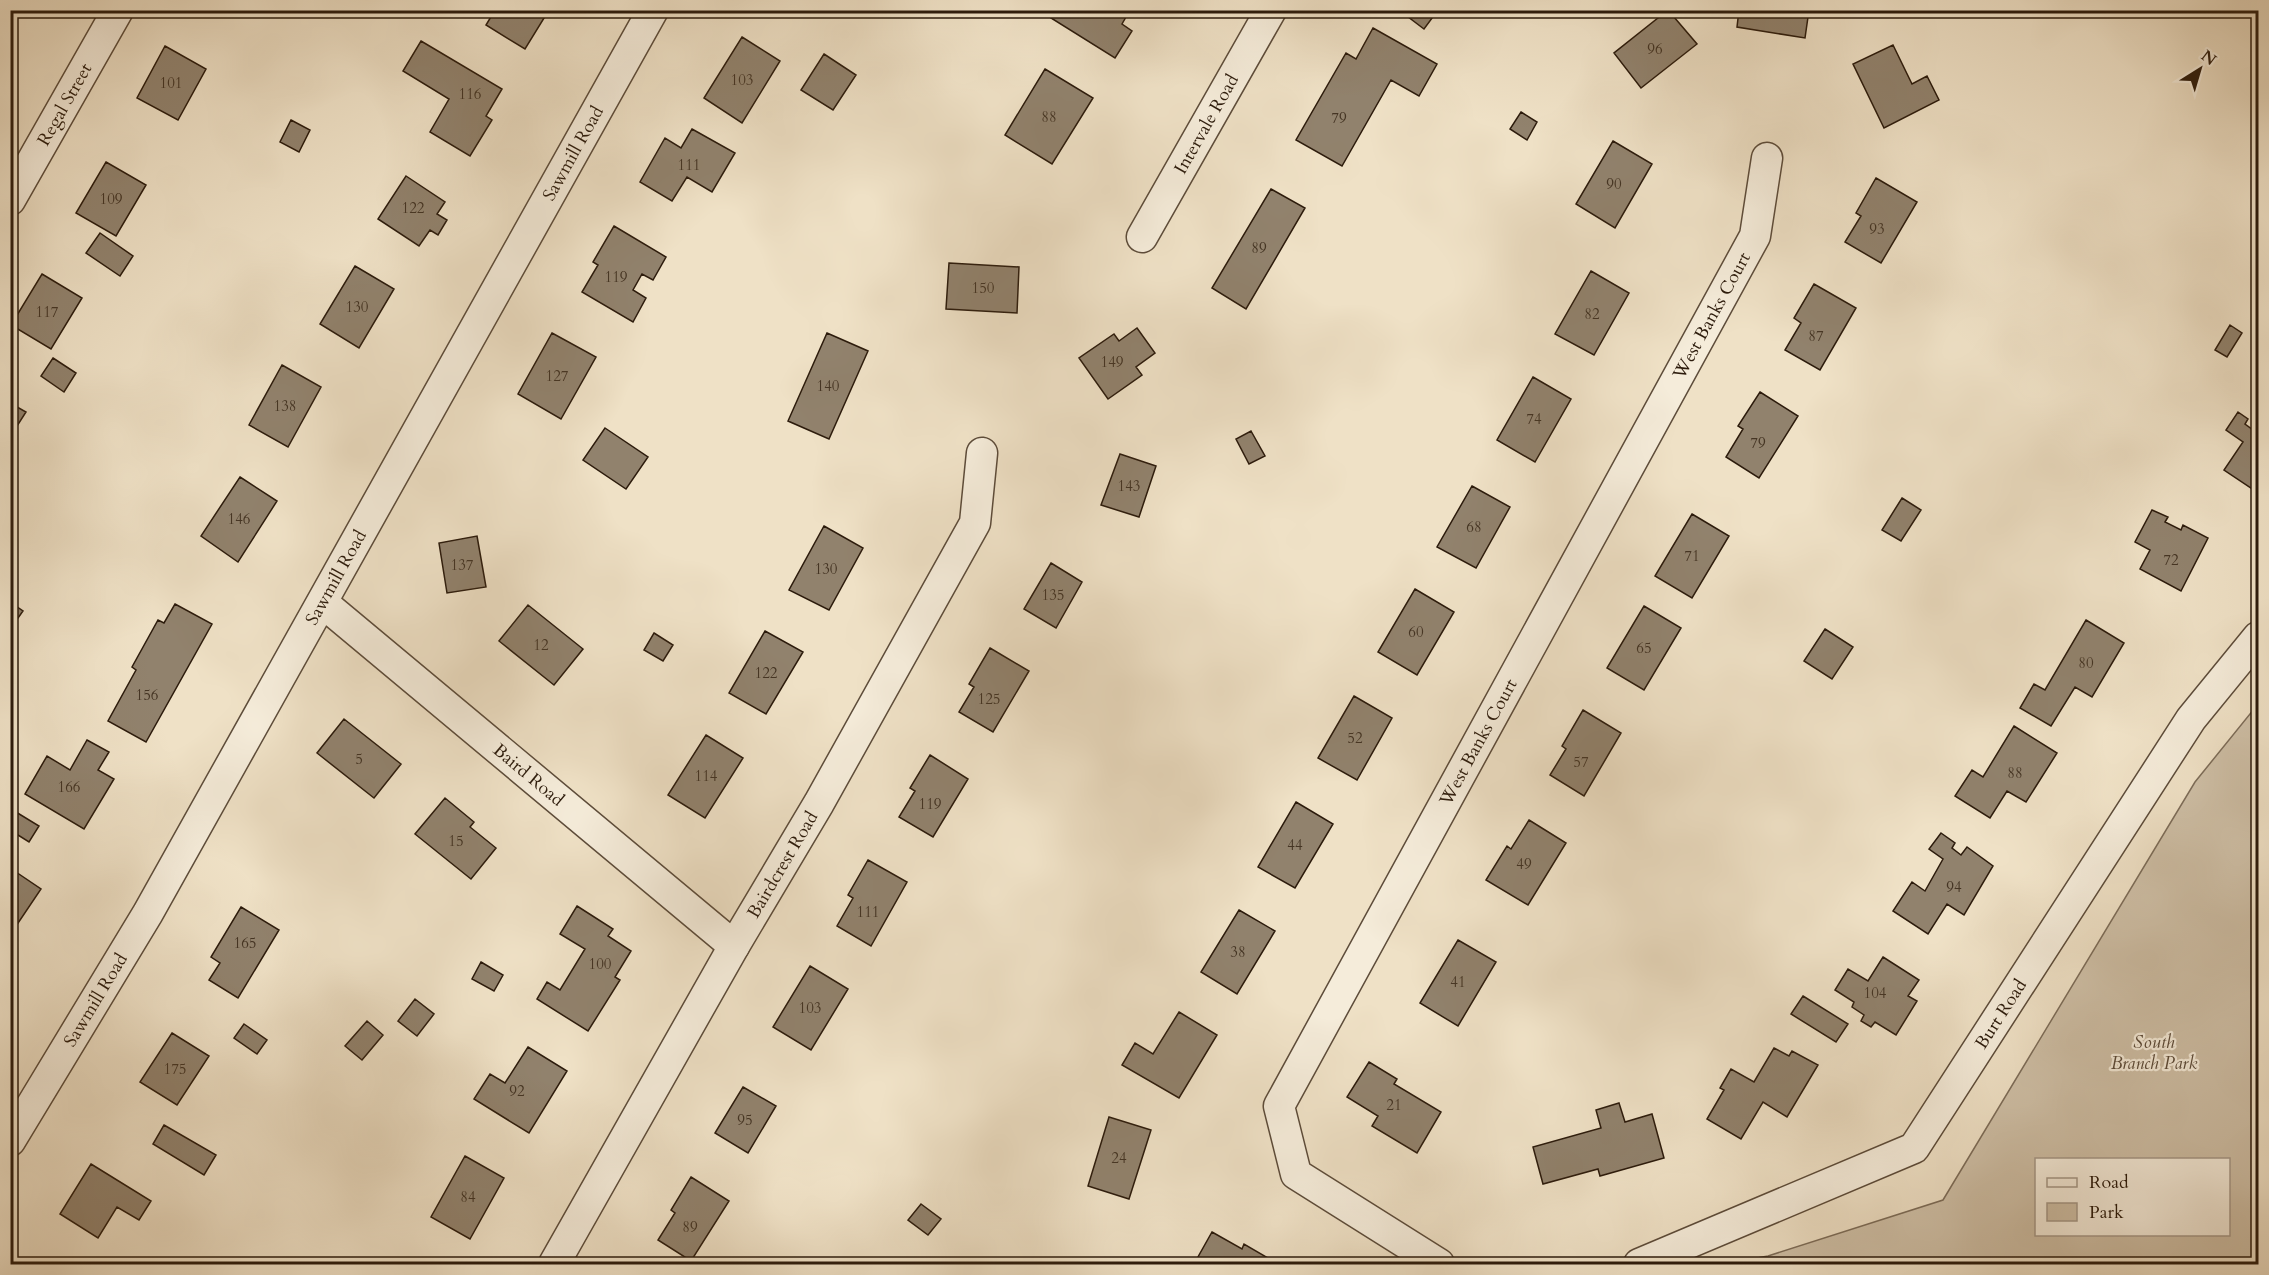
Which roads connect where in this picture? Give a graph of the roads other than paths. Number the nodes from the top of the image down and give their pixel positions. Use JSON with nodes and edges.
{"nodes":[{"id":1,"x":118,"y":10,"type":"edge"},
{"id":2,"x":653,"y":10,"type":"edge"},
{"id":3,"x":1270,"y":10,"type":"edge"},
{"id":4,"x":1767,"y":158,"type":"dead end"},
{"id":5,"x":10,"y":200,"type":"edge"},
{"id":6,"x":1142,"y":237,"type":"dead end"},
{"id":7,"x":982,"y":453,"type":"dead end"},
{"id":8,"x":323,"y":603,"type":"junction"},
{"id":9,"x":2259,"y":637,"type":"edge"},
{"id":10,"x":734,"y":946,"type":"junction"},
{"id":11,"x":10,"y":1141,"type":"edge"},
{"id":12,"x":554,"y":1264,"type":"edge"},
{"id":13,"x":1439,"y":1264,"type":"edge"},
{"id":14,"x":1639,"y":1264,"type":"edge"}],
"edges":[{"from":1,"to":5,"type":"street","name":"Regal Street"},
{"from":2,"to":8,"type":"street","name":"Sawmill Road"},
{"from":3,"to":6,"type":"street","name":"Intervale Road"},
{"from":4,"to":13,"type":"street","name":"West Banks Court"},
{"from":7,"to":10,"type":"street","name":"Bairdcrest Road"},
{"from":8,"to":10,"type":"street","name":"Baird Road"},
{"from":8,"to":11,"type":"street","name":"Sawmill Road"},
{"from":9,"to":14,"type":"street","name":"Burt Road"},
{"from":10,"to":12,"type":"street","name":"Bairdcrest Road"}]}
